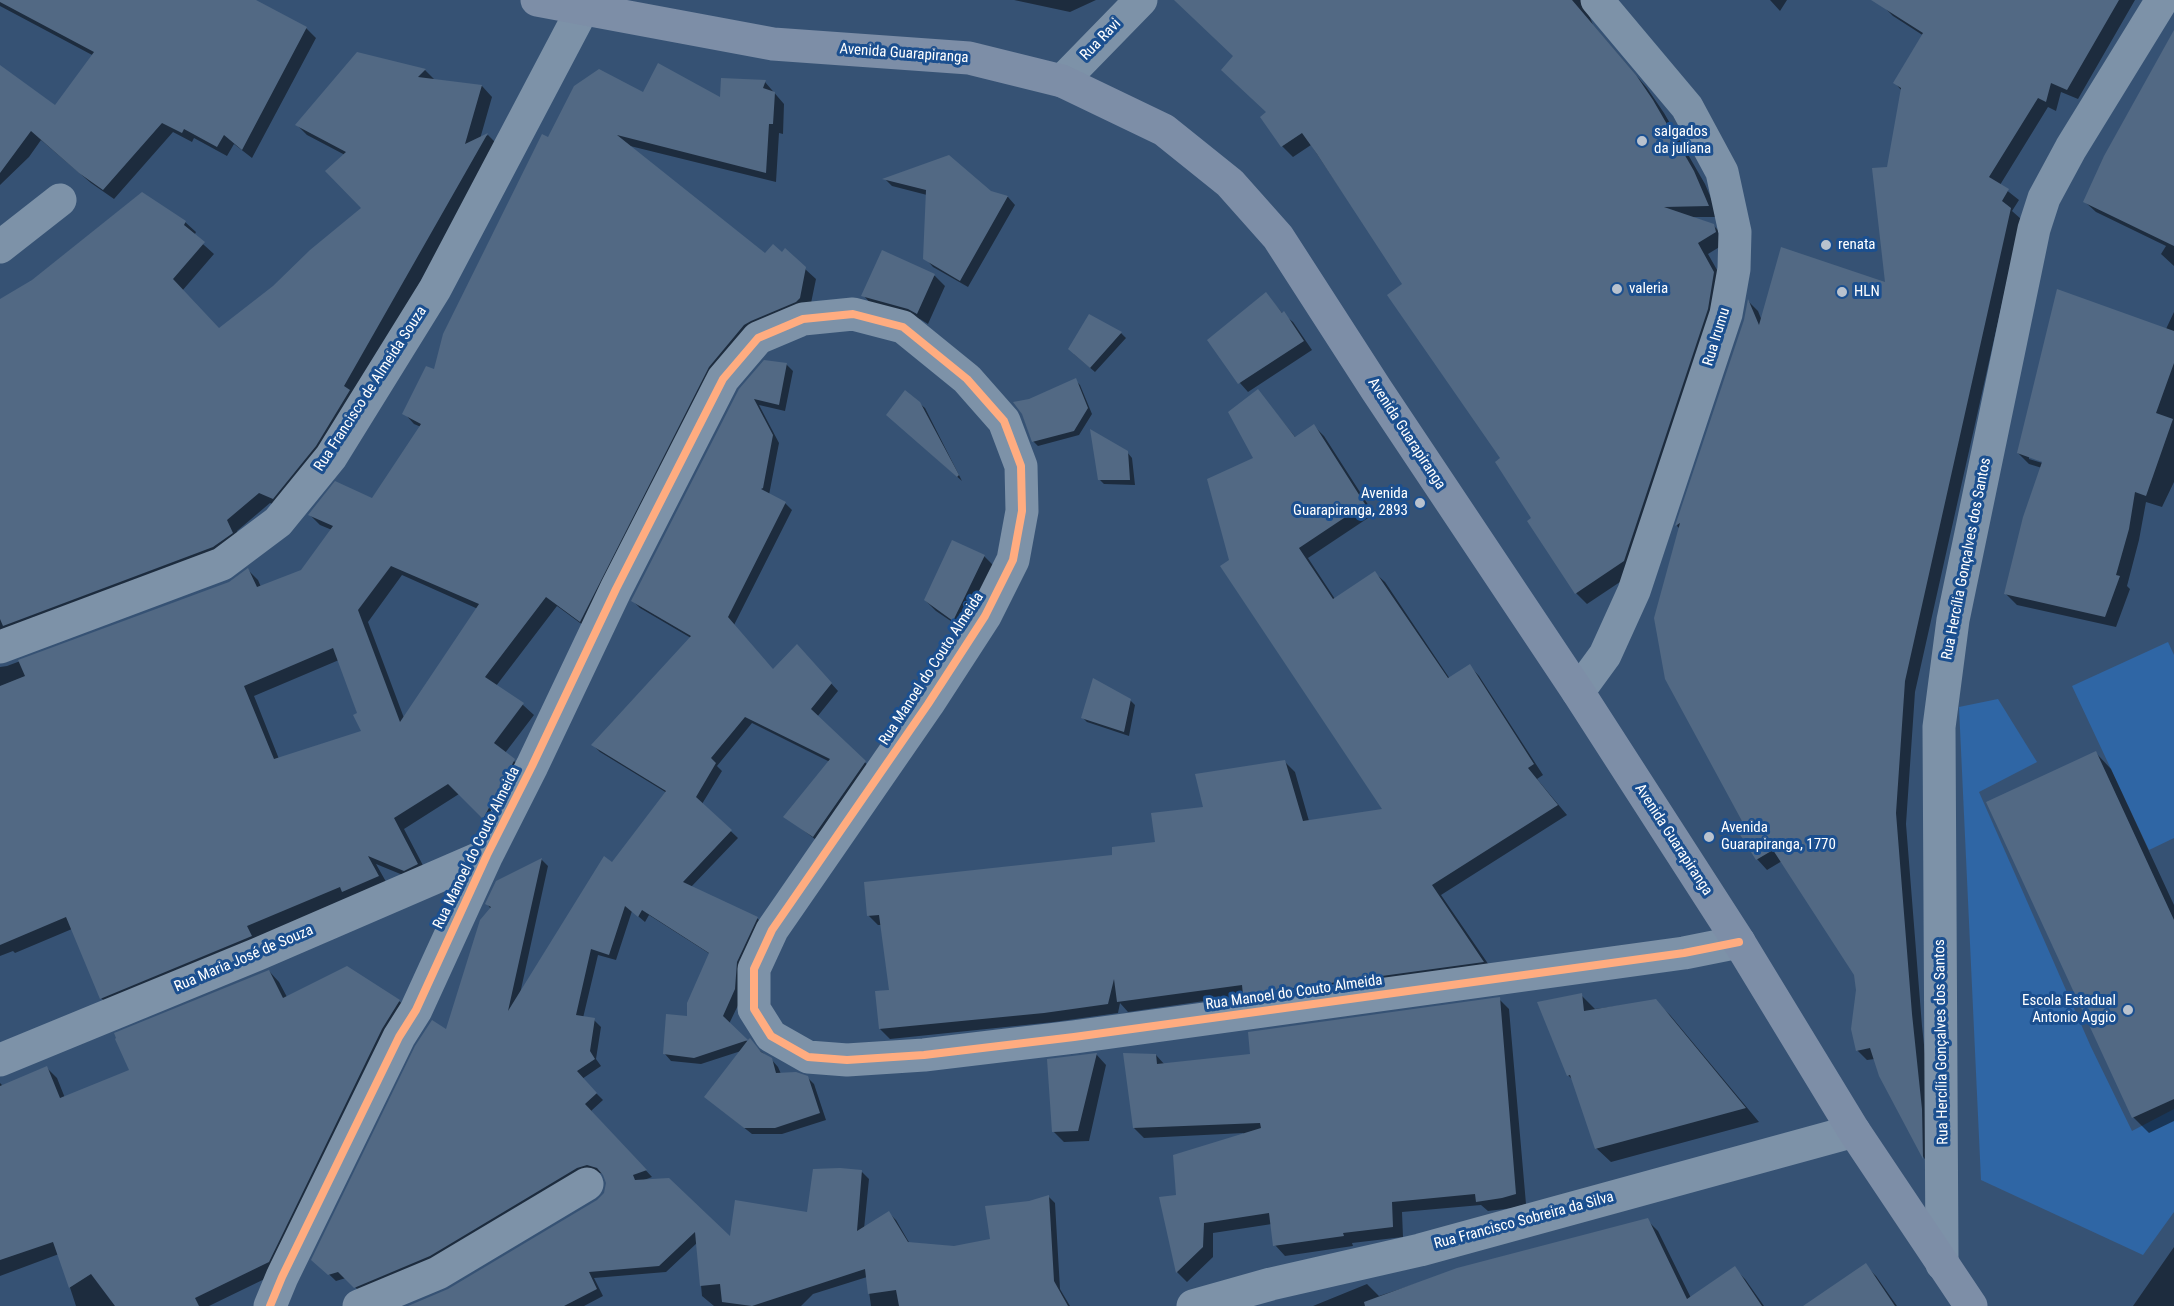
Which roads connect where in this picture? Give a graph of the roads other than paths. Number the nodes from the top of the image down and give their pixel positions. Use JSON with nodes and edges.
{"nodes":[{"id":1,"x":537,"y":0,"type":"edge"},
{"id":2,"x":1141,"y":0,"type":"edge"},
{"id":3,"x":1597,"y":0,"type":"edge"},
{"id":4,"x":2162,"y":0,"type":"edge"},
{"id":5,"x":582,"y":10,"type":"junction"},
{"id":6,"x":1062,"y":81,"type":"junction"},
{"id":7,"x":60,"y":200,"type":"dead end"},
{"id":8,"x":0,"y":246,"type":"edge"},
{"id":9,"x":0,"y":646,"type":"edge"},
{"id":10,"x":1578,"y":692,"type":"junction"},
{"id":11,"x":488,"y":855,"type":"junction"},
{"id":12,"x":1739,"y":942,"type":"junction"},
{"id":13,"x":0,"y":1060,"type":"edge"},
{"id":14,"x":1854,"y":1131,"type":"junction"},
{"id":15,"x":586,"y":1184,"type":"dead end"},
{"id":16,"x":1942,"y":1264,"type":"junction"},
{"id":17,"x":270,"y":1306,"type":"edge"},
{"id":18,"x":359,"y":1306,"type":"edge"},
{"id":19,"x":1193,"y":1306,"type":"edge"},
{"id":20,"x":1971,"y":1306,"type":"edge"}],
"edges":[{"from":1,"to":5,"type":"main road","name":"Avenida Guarapiranga"},
{"from":2,"to":6,"type":"street","name":"Rua Ravi"},
{"from":3,"to":10,"type":"street","name":"Rua Irumu"},
{"from":4,"to":16,"type":"street","name":"Rua Hercília Gonçalves dos Santos"},
{"from":5,"to":6,"type":"main road","name":"Avenida Guarapiranga"},
{"from":5,"to":9,"type":"street","name":"Rua Francisco de Almeida Souza"},
{"from":6,"to":10,"type":"main road","name":"Avenida Guarapiranga"},
{"from":7,"to":8,"type":"street"},
{"from":10,"to":12,"type":"main road","name":"Avenida Guarapiranga"},
{"from":11,"to":12,"type":"street","name":"Rua Manoel do Couto Almeida"},
{"from":11,"to":13,"type":"street","name":"Rua Maria José de Souza"},
{"from":11,"to":17,"type":"street","name":"Rua Manoel do Couto Almeida"},
{"from":12,"to":14,"type":"main road","name":"Avenida Guarapiranga"},
{"from":14,"to":16,"type":"main road","name":"Avenida Guarapiranga"},
{"from":14,"to":19,"type":"street","name":"Rua Francisco Sobreira da Silva"},
{"from":15,"to":18,"type":"street"},
{"from":16,"to":20,"type":"main road","name":"Avenida Guarapiranga"}]}
